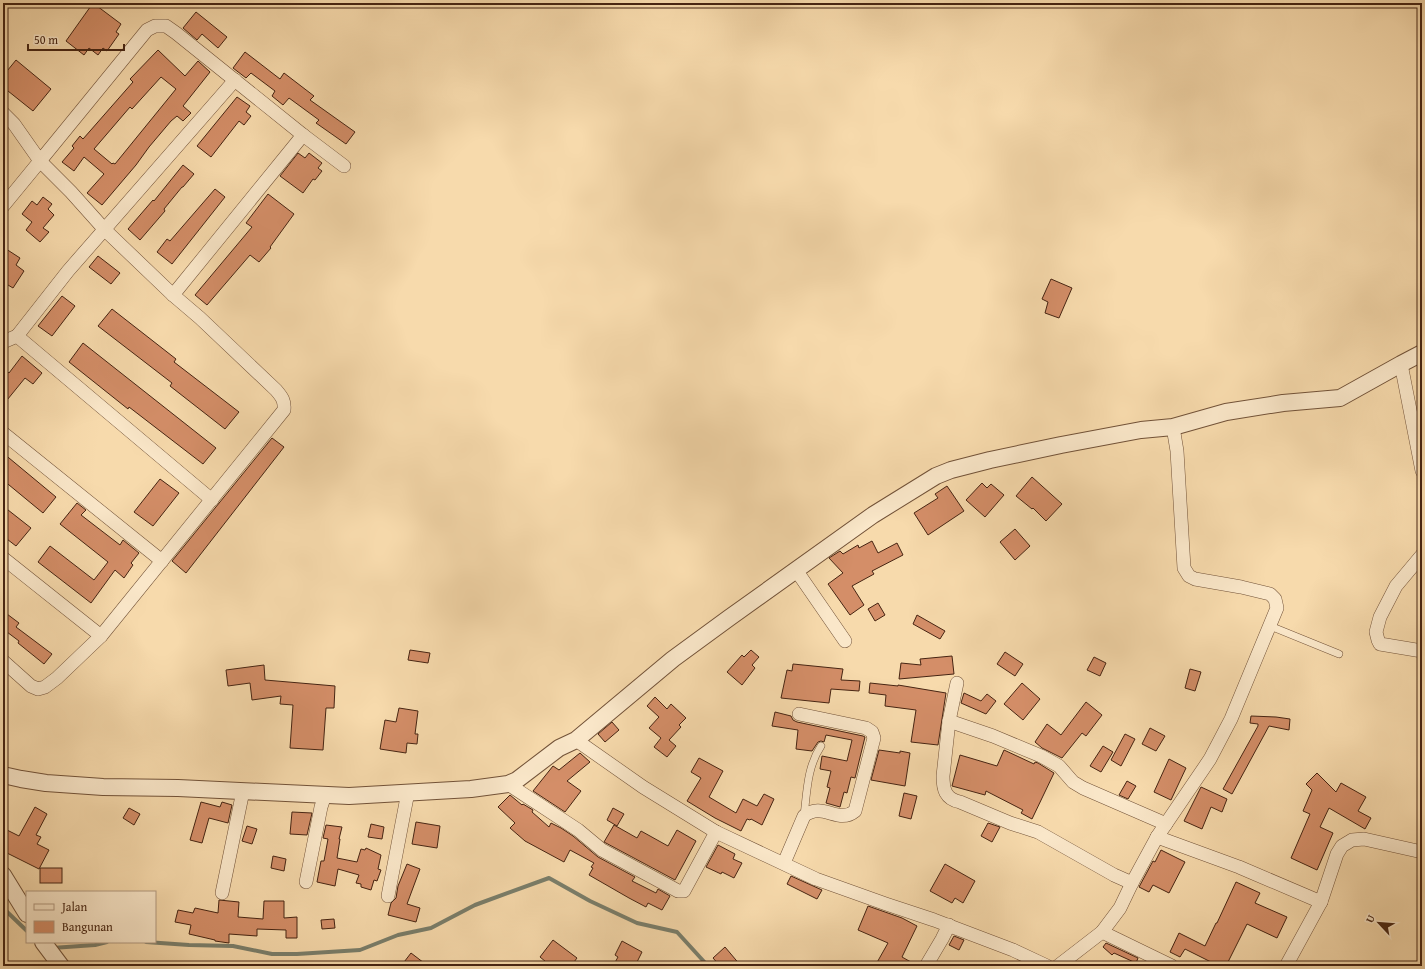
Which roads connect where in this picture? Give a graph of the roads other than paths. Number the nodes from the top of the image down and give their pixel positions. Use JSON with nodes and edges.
{"nodes":[{"id":1,"x":235,"y":80,"type":"junction"},
{"id":2,"x":3,"y":113,"type":"edge"},
{"id":3,"x":303,"y":135,"type":"junction"},
{"id":4,"x":40,"y":161,"type":"junction"},
{"id":5,"x":344,"y":166,"type":"dead end"},
{"id":6,"x":3,"y":206,"type":"edge"},
{"id":7,"x":105,"y":230,"type":"junction"},
{"id":8,"x":173,"y":296,"type":"junction"},
{"id":9,"x":17,"y":336,"type":"junction"},
{"id":10,"x":3,"y":342,"type":"edge"},
{"id":11,"x":1422,"y":353,"type":"edge"},
{"id":12,"x":1401,"y":364,"type":"junction"},
{"id":13,"x":1173,"y":428,"type":"junction"},
{"id":14,"x":3,"y":433,"type":"edge"},
{"id":15,"x":1422,"y":471,"type":"edge"},
{"id":16,"x":212,"y":500,"type":"junction"},
{"id":17,"x":1422,"y":554,"type":"edge"},
{"id":18,"x":3,"y":558,"type":"edge"},
{"id":19,"x":162,"y":561,"type":"junction"},
{"id":20,"x":796,"y":570,"type":"junction"},
{"id":21,"x":1270,"y":626,"type":"junction"},
{"id":22,"x":101,"y":636,"type":"junction"},
{"id":23,"x":845,"y":641,"type":"dead end"},
{"id":24,"x":1422,"y":651,"type":"edge"},
{"id":25,"x":1339,"y":654,"type":"dead end"},
{"id":26,"x":3,"y":661,"type":"edge"},
{"id":27,"x":957,"y":683,"type":"dead end"},
{"id":28,"x":799,"y":714,"type":"dead end"},
{"id":29,"x":950,"y":721,"type":"junction"},
{"id":30,"x":576,"y":740,"type":"junction"},
{"id":31,"x":821,"y":746,"type":"dead end"},
{"id":32,"x":3,"y":775,"type":"edge"},
{"id":33,"x":508,"y":784,"type":"junction"},
{"id":34,"x":243,"y":791,"type":"junction"},
{"id":35,"x":408,"y":792,"type":"junction"},
{"id":36,"x":325,"y":795,"type":"junction"},
{"id":37,"x":804,"y":816,"type":"junction"},
{"id":38,"x":1166,"y":824,"type":"junction"},
{"id":39,"x":716,"y":832,"type":"junction"},
{"id":40,"x":1157,"y":837,"type":"junction"},
{"id":41,"x":1422,"y":852,"type":"edge"},
{"id":42,"x":784,"y":863,"type":"junction"},
{"id":43,"x":3,"y":875,"type":"edge"},
{"id":44,"x":306,"y":882,"type":"dead end"},
{"id":45,"x":1132,"y":883,"type":"junction"},
{"id":46,"x":222,"y":893,"type":"dead end"},
{"id":47,"x":388,"y":896,"type":"dead end"},
{"id":48,"x":1321,"y":902,"type":"junction"},
{"id":49,"x":26,"y":912,"type":"edge"},
{"id":50,"x":949,"y":926,"type":"junction"},
{"id":51,"x":1102,"y":932,"type":"junction"},
{"id":52,"x":45,"y":943,"type":"edge"},
{"id":53,"x":59,"y":962,"type":"edge"},
{"id":54,"x":926,"y":966,"type":"edge"},
{"id":55,"x":1047,"y":966,"type":"edge"},
{"id":56,"x":1058,"y":966,"type":"edge"},
{"id":57,"x":1172,"y":966,"type":"edge"},
{"id":58,"x":1286,"y":966,"type":"edge"}],
"edges":[{"from":1,"to":3,"type":"street"},
{"from":1,"to":4,"type":"street"},
{"from":1,"to":7,"type":"street"},
{"from":2,"to":4,"type":"street"},
{"from":3,"to":5,"type":"street"},
{"from":3,"to":8,"type":"street"},
{"from":4,"to":6,"type":"street"},
{"from":4,"to":7,"type":"street"},
{"from":7,"to":8,"type":"street"},
{"from":7,"to":9,"type":"street"},
{"from":8,"to":16,"type":"street"},
{"from":9,"to":10,"type":"street"},
{"from":9,"to":16,"type":"street"},
{"from":11,"to":12,"type":"street"},
{"from":12,"to":13,"type":"street"},
{"from":12,"to":15,"type":"street"},
{"from":13,"to":20,"type":"street"},
{"from":13,"to":21,"type":"street"},
{"from":14,"to":19,"type":"street"},
{"from":16,"to":19,"type":"street"},
{"from":17,"to":24,"type":"street"},
{"from":18,"to":22,"type":"street"},
{"from":19,"to":22,"type":"street"},
{"from":20,"to":23,"type":"street"},
{"from":20,"to":30,"type":"street"},
{"from":21,"to":25,"type":"lane"},
{"from":21,"to":38,"type":"street"},
{"from":22,"to":26,"type":"street"},
{"from":27,"to":29,"type":"street"},
{"from":28,"to":37,"type":"street"},
{"from":29,"to":38,"type":"street"},
{"from":29,"to":45,"type":"street"},
{"from":30,"to":33,"type":"street"},
{"from":30,"to":39,"type":"street"},
{"from":31,"to":37,"type":"lane"},
{"from":32,"to":34,"type":"street"},
{"from":33,"to":35,"type":"street"},
{"from":33,"to":39,"type":"street"},
{"from":34,"to":36,"type":"street"},
{"from":34,"to":46,"type":"street"},
{"from":35,"to":36,"type":"street"},
{"from":35,"to":47,"type":"street"},
{"from":36,"to":44,"type":"street"},
{"from":37,"to":42,"type":"street"},
{"from":38,"to":40,"type":"street"},
{"from":39,"to":42,"type":"street"},
{"from":40,"to":45,"type":"street"},
{"from":40,"to":48,"type":"street"},
{"from":41,"to":48,"type":"street"},
{"from":42,"to":50,"type":"street"},
{"from":43,"to":49,"type":"street"},
{"from":45,"to":51,"type":"street"},
{"from":48,"to":58,"type":"street"},
{"from":50,"to":54,"type":"street"},
{"from":50,"to":55,"type":"street"},
{"from":51,"to":56,"type":"street"},
{"from":51,"to":57,"type":"street"},
{"from":52,"to":53,"type":"street"}]}
